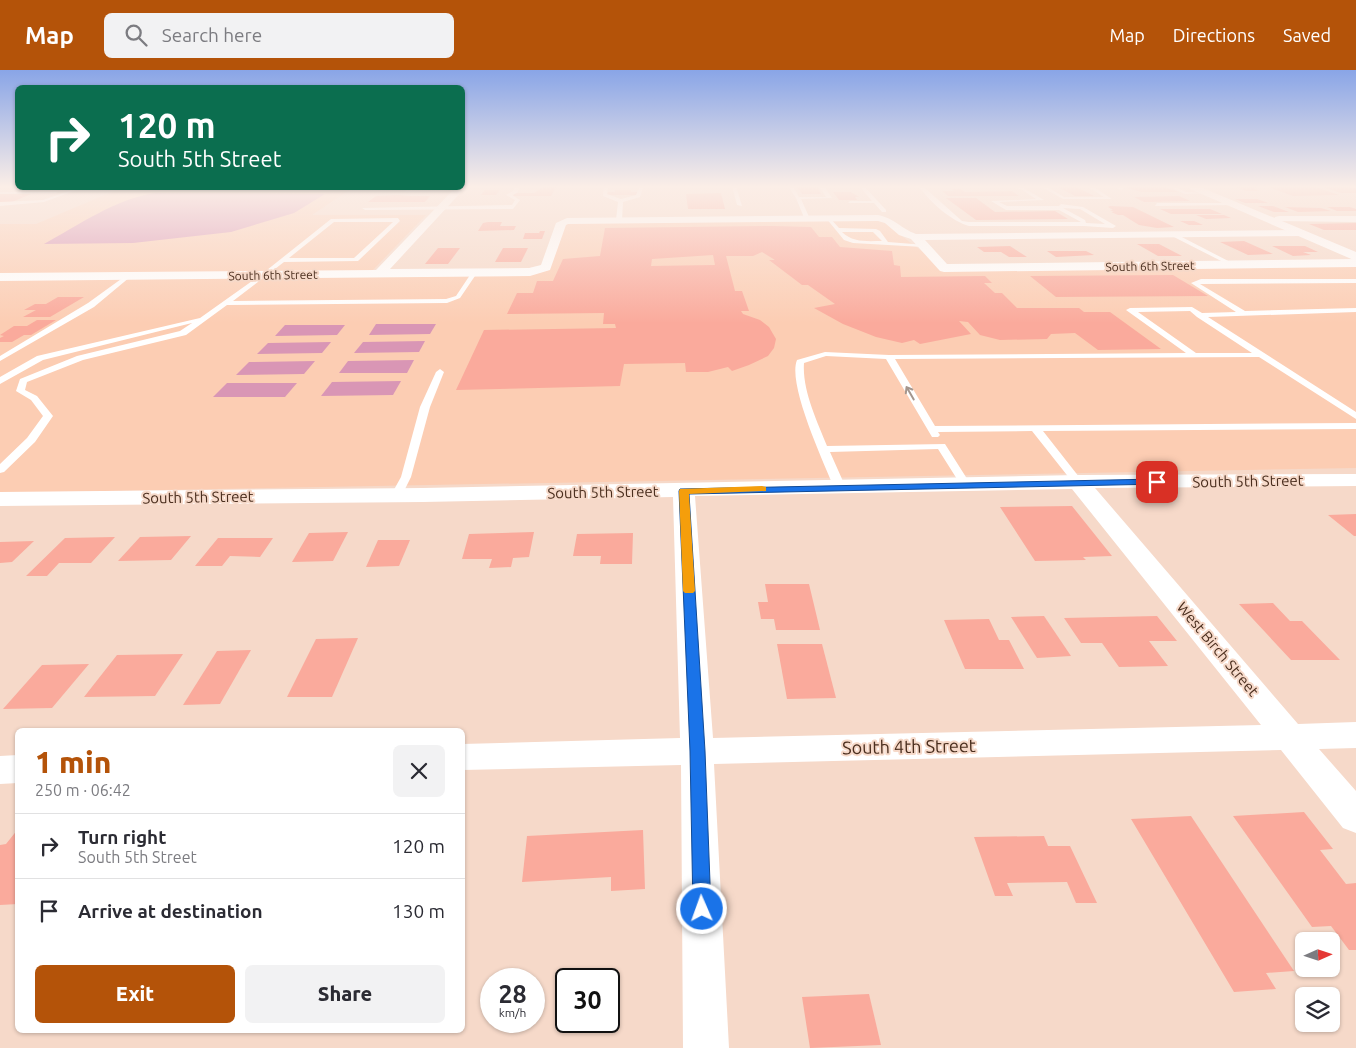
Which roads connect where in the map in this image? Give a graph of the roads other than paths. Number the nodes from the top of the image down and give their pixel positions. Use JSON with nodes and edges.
{"nodes":[{"id":1,"x":318,"y":232,"type":"edge"},
{"id":2,"x":386,"y":232,"type":"edge"},
{"id":3,"x":419,"y":232,"type":"edge"},
{"id":4,"x":558,"y":232,"type":"edge"},
{"id":5,"x":839,"y":232,"type":"edge"},
{"id":6,"x":877,"y":232,"type":"edge"},
{"id":7,"x":902,"y":232,"type":"edge"},
{"id":8,"x":1298,"y":232,"type":"edge"},
{"id":9,"x":1301,"y":233,"type":"junction"},
{"id":10,"x":1172,"y":234,"type":"junction"},
{"id":11,"x":1092,"y":235,"type":"junction"},
{"id":12,"x":919,"y":241,"type":"junction"},
{"id":13,"x":887,"y":244,"type":"junction"},
{"id":14,"x":1355,"y":257,"type":"edge"},
{"id":15,"x":283,"y":260,"type":"junction"},
{"id":16,"x":1233,"y":265,"type":"junction"},
{"id":17,"x":1143,"y":266,"type":"junction"},
{"id":18,"x":474,"y":273,"type":"junction"},
{"id":19,"x":379,"y":274,"type":"junction"},
{"id":20,"x":264,"y":275,"type":"junction"},
{"id":21,"x":128,"y":276,"type":"junction"},
{"id":22,"x":0,"y":277,"type":"edge"},
{"id":23,"x":1356,"y":281,"type":"edge"},
{"id":24,"x":225,"y":304,"type":"junction"},
{"id":25,"x":1356,"y":310,"type":"edge"},
{"id":26,"x":1243,"y":313,"type":"junction"},
{"id":27,"x":209,"y":315,"type":"junction"},
{"id":28,"x":1200,"y":315,"type":"junction"},
{"id":29,"x":1194,"y":355,"type":"junction"},
{"id":30,"x":1262,"y":355,"type":"junction"},
{"id":31,"x":0,"y":358,"type":"edge"},
{"id":32,"x":889,"y":358,"type":"junction"},
{"id":33,"x":440,"y":372,"type":"dead end"},
{"id":34,"x":23,"y":381,"type":"junction"},
{"id":35,"x":0,"y":382,"type":"edge"},
{"id":36,"x":1356,"y":416,"type":"edge"},
{"id":37,"x":1356,"y":426,"type":"edge"},
{"id":38,"x":1034,"y":428,"type":"junction"},
{"id":39,"x":931,"y":429,"type":"junction"},
{"id":40,"x":941,"y":446,"type":"junction"},
{"id":41,"x":824,"y":449,"type":"junction"},
{"id":42,"x":0,"y":470,"type":"edge"},
{"id":43,"x":1356,"y":480,"type":"edge"},
{"id":44,"x":1078,"y":482,"type":"junction"},
{"id":45,"x":966,"y":485,"type":"junction"},
{"id":46,"x":840,"y":488,"type":"junction"},
{"id":47,"x":684,"y":491,"type":"junction"},
{"id":48,"x":397,"y":495,"type":"junction"},
{"id":49,"x":0,"y":499,"type":"edge"},
{"id":50,"x":1356,"y":735,"type":"edge"},
{"id":51,"x":1291,"y":736,"type":"junction"},
{"id":52,"x":697,"y":751,"type":"junction"},
{"id":53,"x":465,"y":757,"type":"edge"},
{"id":54,"x":15,"y":769,"type":"edge"},
{"id":55,"x":0,"y":770,"type":"edge"},
{"id":56,"x":1356,"y":817,"type":"edge"},
{"id":57,"x":706,"y":1048,"type":"edge"}],
"edges":[{"from":1,"to":15,"type":"lane"},
{"from":2,"to":15,"type":"lane"},
{"from":3,"to":19,"type":"street"},
{"from":4,"to":18,"type":"street","name":"South 6th Street"},
{"from":5,"to":13,"type":"lane"},
{"from":6,"to":13,"type":"lane"},
{"from":7,"to":12,"type":"street"},
{"from":8,"to":9,"type":"street"},
{"from":9,"to":10,"type":"street"},
{"from":9,"to":14,"type":"street"},
{"from":10,"to":11,"type":"street"},
{"from":10,"to":16,"type":"lane"},
{"from":11,"to":12,"type":"street"},
{"from":11,"to":17,"type":"street"},
{"from":12,"to":13,"type":"lane"},
{"from":12,"to":17,"type":"street","name":"South 6th Street"},
{"from":14,"to":16,"type":"street","name":"South 6th Street"},
{"from":15,"to":20,"type":"lane"},
{"from":16,"to":17,"type":"street","name":"South 6th Street"},
{"from":18,"to":19,"type":"street","name":"South 6th Street"},
{"from":18,"to":24,"type":"lane"},
{"from":19,"to":20,"type":"street","name":"South 6th Street"},
{"from":20,"to":21,"type":"street","name":"South 6th Street"},
{"from":20,"to":24,"type":"lane"},
{"from":21,"to":22,"type":"street","name":"South 6th Street"},
{"from":21,"to":31,"type":"lane"},
{"from":23,"to":26,"type":"lane"},
{"from":24,"to":27,"type":"lane"},
{"from":25,"to":26,"type":"lane"},
{"from":26,"to":28,"type":"lane"},
{"from":27,"to":34,"type":"lane"},
{"from":27,"to":35,"type":"lane"},
{"from":28,"to":29,"type":"lane"},
{"from":28,"to":30,"type":"lane"},
{"from":29,"to":30,"type":"lane"},
{"from":29,"to":32,"type":"lane"},
{"from":30,"to":36,"type":"lane"},
{"from":39,"to":32,"type":"lane","one_way":true},
{"from":32,"to":41,"type":"lane"},
{"from":33,"to":48,"type":"lane"},
{"from":34,"to":35,"type":"lane"},
{"from":34,"to":42,"type":"lane"},
{"from":37,"to":38,"type":"lane"},
{"from":38,"to":39,"type":"lane"},
{"from":38,"to":44,"type":"lane"},
{"from":39,"to":40,"type":"lane"},
{"from":40,"to":41,"type":"lane"},
{"from":40,"to":45,"type":"lane"},
{"from":41,"to":46,"type":"lane"},
{"from":43,"to":44,"type":"street","name":"South 5th Street"},
{"from":44,"to":45,"type":"street","name":"South 5th Street"},
{"from":44,"to":51,"type":"street","name":"West Birch Street"},
{"from":45,"to":46,"type":"street","name":"South 5th Street"},
{"from":46,"to":47,"type":"street","name":"South 5th Street"},
{"from":47,"to":48,"type":"street","name":"South 5th Street"},
{"from":47,"to":52,"type":"street"},
{"from":48,"to":49,"type":"street","name":"South 5th Street"},
{"from":50,"to":51,"type":"street","name":"South 4th Street"},
{"from":51,"to":52,"type":"street","name":"South 4th Street"},
{"from":51,"to":56,"type":"street","name":"West Birch Street"},
{"from":52,"to":53,"type":"street","name":"South 4th Street"},
{"from":52,"to":57,"type":"street"},
{"from":54,"to":55,"type":"street"}]}
